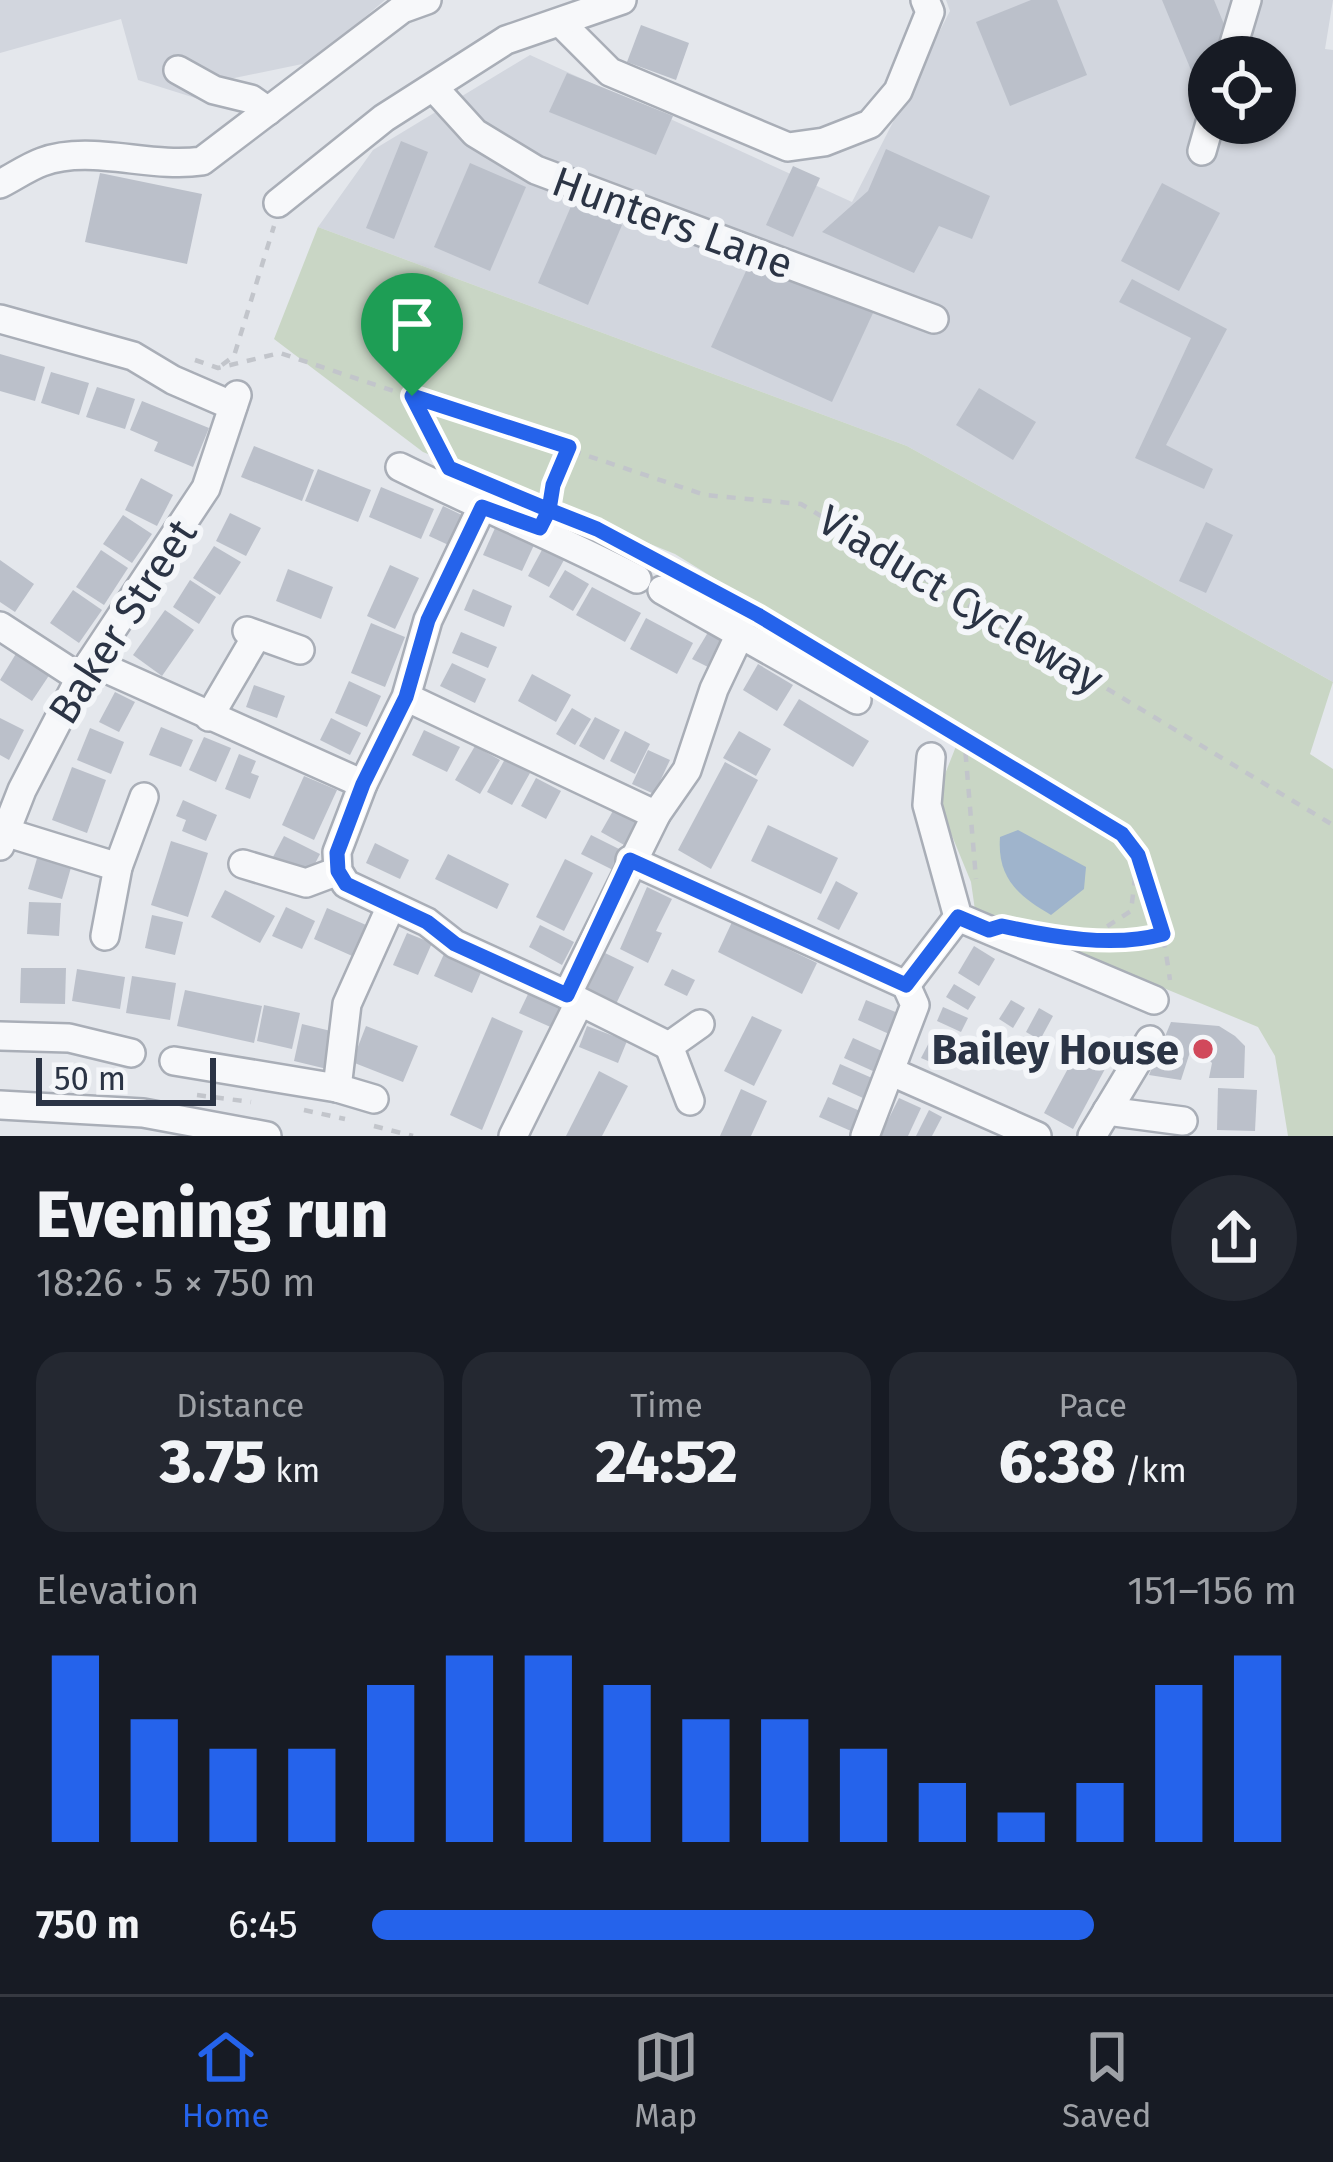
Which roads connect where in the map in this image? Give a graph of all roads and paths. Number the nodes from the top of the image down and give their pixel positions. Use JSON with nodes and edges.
{"nodes":[{"id":1,"x":428,"y":0,"type":"edge"},
{"id":2,"x":621,"y":0,"type":"edge"},
{"id":3,"x":926,"y":0,"type":"edge"},
{"id":4,"x":1247,"y":0,"type":"edge"},
{"id":5,"x":562,"y":24,"type":"junction"},
{"id":6,"x":1236,"y":36,"type":"edge"},
{"id":7,"x":178,"y":70,"type":"dead end"},
{"id":8,"x":435,"y":89,"type":"junction"},
{"id":9,"x":268,"y":111,"type":"junction"},
{"id":10,"x":1204,"y":144,"type":"edge"},
{"id":11,"x":1202,"y":151,"type":"dead end"},
{"id":12,"x":0,"y":184,"type":"edge"},
{"id":13,"x":278,"y":203,"type":"joint"},
{"id":14,"x":0,"y":319,"type":"edge"},
{"id":15,"x":934,"y":319,"type":"dead end"},
{"id":16,"x":412,"y":396,"type":"junction"},
{"id":17,"x":569,"y":447,"type":"junction"},
{"id":18,"x":434,"y":462,"type":"dead end"},
{"id":19,"x":400,"y":467,"type":"dead end"},
{"id":20,"x":529,"y":501,"type":"dead end"},
{"id":21,"x":482,"y":507,"type":"junction"},
{"id":22,"x":549,"y":510,"type":"junction"},
{"id":23,"x":565,"y":516,"type":"dead end"},
{"id":24,"x":0,"y":626,"type":"edge"},
{"id":25,"x":741,"y":632,"type":"junction"},
{"id":26,"x":300,"y":650,"type":"dead end"},
{"id":27,"x":86,"y":670,"type":"junction"},
{"id":28,"x":861,"y":691,"type":"joint"},
{"id":29,"x":406,"y":697,"type":"junction"},
{"id":30,"x":209,"y":717,"type":"junction"},
{"id":31,"x":964,"y":735,"type":"junction"},
{"id":32,"x":931,"y":757,"type":"dead end"},
{"id":33,"x":363,"y":784,"type":"junction"},
{"id":34,"x":10,"y":792,"type":"edge"},
{"id":35,"x":144,"y":797,"type":"dead end"},
{"id":36,"x":655,"y":816,"type":"junction"},
{"id":37,"x":1333,"y":825,"type":"edge"},
{"id":38,"x":3,"y":839,"type":"edge"},
{"id":39,"x":1138,"y":855,"type":"junction"},
{"id":40,"x":630,"y":860,"type":"junction"},
{"id":41,"x":243,"y":864,"type":"dead end"},
{"id":42,"x":118,"y":867,"type":"junction"},
{"id":43,"x":338,"y":871,"type":"junction"},
{"id":44,"x":977,"y":884,"type":"dead end"},
{"id":45,"x":391,"y":906,"type":"junction"},
{"id":46,"x":958,"y":917,"type":"junction"},
{"id":47,"x":1163,"y":934,"type":"junction"},
{"id":48,"x":105,"y":935,"type":"dead end"},
{"id":49,"x":1088,"y":938,"type":"junction"},
{"id":50,"x":1063,"y":948,"type":"junction"},
{"id":51,"x":906,"y":985,"type":"junction"},
{"id":52,"x":1163,"y":995,"type":"joint"},
{"id":53,"x":573,"y":999,"type":"junction"},
{"id":54,"x":700,"y":1024,"type":"dead end"},
{"id":55,"x":0,"y":1036,"type":"edge"},
{"id":56,"x":1150,"y":1040,"type":"dead end"},
{"id":57,"x":669,"y":1046,"type":"junction"},
{"id":58,"x":131,"y":1053,"type":"dead end"},
{"id":59,"x":174,"y":1060,"type":"dead end"},
{"id":60,"x":892,"y":1072,"type":"junction"},
{"id":61,"x":337,"y":1088,"type":"junction"},
{"id":62,"x":374,"y":1100,"type":"dead end"},
{"id":63,"x":690,"y":1101,"type":"dead end"},
{"id":64,"x":0,"y":1105,"type":"edge"},
{"id":65,"x":1107,"y":1111,"type":"junction"},
{"id":66,"x":1183,"y":1120,"type":"dead end"},
{"id":67,"x":267,"y":1136,"type":"edge"},
{"id":68,"x":512,"y":1136,"type":"edge"},
{"id":69,"x":865,"y":1136,"type":"edge"},
{"id":70,"x":1037,"y":1136,"type":"edge"},
{"id":71,"x":1092,"y":1136,"type":"edge"}],
"edges":[{"from":1,"to":9,"type":"street"},
{"from":2,"to":5,"type":"street"},
{"from":3,"to":5,"type":"street"},
{"from":4,"to":6,"type":"street"},
{"from":5,"to":8,"type":"street"},
{"from":7,"to":9,"type":"street"},
{"from":8,"to":13,"type":"street"},
{"from":8,"to":15,"type":"street","name":"Hunters Lane"},
{"from":9,"to":12,"type":"street"},
{"from":10,"to":11,"type":"street"},
{"from":13,"to":16,"type":"path","name":"Viaduct Cycleway"},
{"from":14,"to":27,"type":"street","name":"Baker Street"},
{"from":16,"to":17,"type":"path","name":"Viaduct Cycleway"},
{"from":16,"to":18,"type":"path"},
{"from":17,"to":22,"type":"path"},
{"from":17,"to":37,"type":"path","name":"Viaduct Cycleway"},
{"from":19,"to":21,"type":"street"},
{"from":20,"to":22,"type":"path"},
{"from":21,"to":25,"type":"street"},
{"from":21,"to":29,"type":"street"},
{"from":22,"to":23,"type":"path"},
{"from":24,"to":27,"type":"street"},
{"from":25,"to":28,"type":"street"},
{"from":25,"to":36,"type":"street"},
{"from":26,"to":30,"type":"street"},
{"from":27,"to":30,"type":"street"},
{"from":27,"to":34,"type":"street","name":"Baker Street"},
{"from":28,"to":31,"type":"path"},
{"from":29,"to":33,"type":"street"},
{"from":29,"to":36,"type":"street"},
{"from":30,"to":33,"type":"street"},
{"from":31,"to":39,"type":"path"},
{"from":31,"to":44,"type":"path"},
{"from":32,"to":46,"type":"street"},
{"from":33,"to":43,"type":"street"},
{"from":34,"to":38,"type":"street","name":"Baker Street"},
{"from":35,"to":42,"type":"street"},
{"from":36,"to":40,"type":"street"},
{"from":38,"to":42,"type":"street"},
{"from":39,"to":47,"type":"path"},
{"from":39,"to":49,"type":"path"},
{"from":40,"to":51,"type":"street"},
{"from":40,"to":53,"type":"street"},
{"from":41,"to":43,"type":"street"},
{"from":42,"to":48,"type":"street"},
{"from":43,"to":45,"type":"street"},
{"from":45,"to":53,"type":"street"},
{"from":45,"to":61,"type":"street"},
{"from":46,"to":50,"type":"street"},
{"from":46,"to":51,"type":"street"},
{"from":47,"to":49,"type":"path"},
{"from":47,"to":52,"type":"path"},
{"from":49,"to":50,"type":"path"},
{"from":50,"to":52,"type":"street"},
{"from":51,"to":60,"type":"street"},
{"from":53,"to":57,"type":"street"},
{"from":53,"to":68,"type":"street"},
{"from":54,"to":57,"type":"street"},
{"from":55,"to":58,"type":"street"},
{"from":56,"to":65,"type":"street"},
{"from":57,"to":63,"type":"street"},
{"from":59,"to":61,"type":"street"},
{"from":60,"to":69,"type":"street"},
{"from":60,"to":70,"type":"street"},
{"from":61,"to":62,"type":"street"},
{"from":64,"to":67,"type":"street"},
{"from":65,"to":66,"type":"street"},
{"from":65,"to":71,"type":"street"}]}
